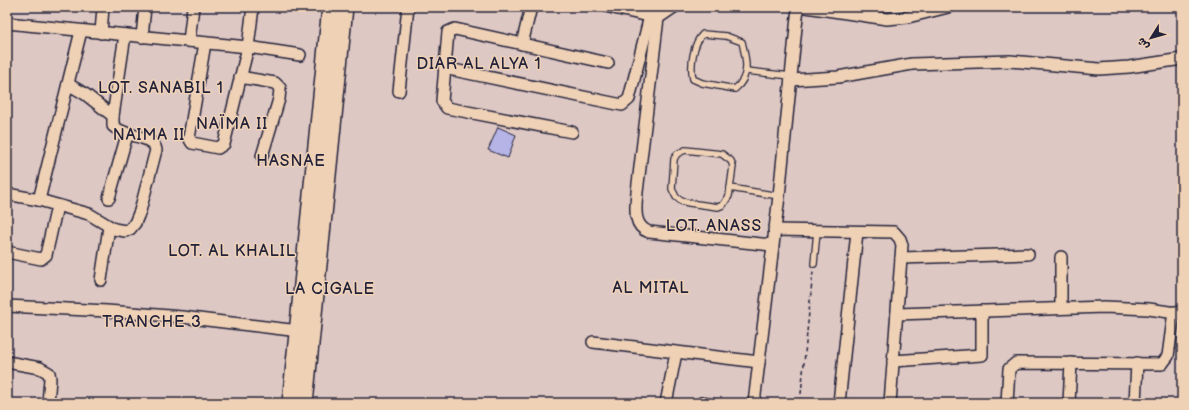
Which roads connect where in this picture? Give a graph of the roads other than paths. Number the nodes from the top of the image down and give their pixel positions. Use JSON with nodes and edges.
{"nodes":[{"id":1,"x":103,"y":7,"type":"edge"},
{"id":2,"x":145,"y":7,"type":"edge"},
{"id":3,"x":193,"y":7,"type":"edge"},
{"id":4,"x":253,"y":7,"type":"edge"},
{"id":5,"x":331,"y":7,"type":"edge"},
{"id":6,"x":344,"y":7,"type":"edge"},
{"id":7,"x":408,"y":7,"type":"edge"},
{"id":8,"x":531,"y":7,"type":"edge"},
{"id":9,"x":610,"y":7,"type":"edge"},
{"id":10,"x":674,"y":7,"type":"edge"},
{"id":11,"x":798,"y":7,"type":"edge"},
{"id":12,"x":806,"y":7,"type":"edge"},
{"id":13,"x":948,"y":7,"type":"edge"},
{"id":14,"x":654,"y":17,"type":"junction"},
{"id":15,"x":7,"y":23,"type":"edge"},
{"id":16,"x":81,"y":31,"type":"junction"},
{"id":17,"x":100,"y":33,"type":"junction"},
{"id":18,"x":126,"y":35,"type":"junction"},
{"id":19,"x":142,"y":37,"type":"junction"},
{"id":20,"x":189,"y":42,"type":"junction"},
{"id":21,"x":205,"y":43,"type":"junction"},
{"id":22,"x":522,"y":44,"type":"junction"},
{"id":23,"x":248,"y":47,"type":"junction"},
{"id":24,"x":300,"y":54,"type":"dead end"},
{"id":25,"x":1182,"y":59,"type":"edge"},
{"id":26,"x":608,"y":63,"type":"dead end"},
{"id":27,"x":444,"y":68,"type":"junction"},
{"id":28,"x":746,"y":71,"type":"junction"},
{"id":29,"x":240,"y":77,"type":"junction"},
{"id":30,"x":791,"y":78,"type":"junction"},
{"id":31,"x":68,"y":84,"type":"junction"},
{"id":32,"x":399,"y":92,"type":"dead end"},
{"id":33,"x":113,"y":116,"type":"junction"},
{"id":34,"x":572,"y":132,"type":"dead end"},
{"id":35,"x":127,"y":135,"type":"junction"},
{"id":36,"x":262,"y":156,"type":"dead end"},
{"id":37,"x":730,"y":188,"type":"junction"},
{"id":38,"x":7,"y":194,"type":"edge"},
{"id":39,"x":779,"y":196,"type":"junction"},
{"id":40,"x":109,"y":198,"type":"dead end"},
{"id":41,"x":39,"y":200,"type":"junction"},
{"id":42,"x":57,"y":206,"type":"junction"},
{"id":43,"x":109,"y":227,"type":"junction"},
{"id":44,"x":774,"y":230,"type":"junction"},
{"id":45,"x":818,"y":231,"type":"junction"},
{"id":46,"x":857,"y":232,"type":"junction"},
{"id":47,"x":772,"y":245,"type":"junction"},
{"id":48,"x":7,"y":252,"type":"edge"},
{"id":49,"x":1028,"y":254,"type":"dead end"},
{"id":50,"x":1061,"y":257,"type":"dead end"},
{"id":51,"x":901,"y":258,"type":"junction"},
{"id":52,"x":814,"y":264,"type":"road end"},
{"id":53,"x":101,"y":280,"type":"dead end"},
{"id":54,"x":7,"y":306,"type":"edge"},
{"id":55,"x":1062,"y":308,"type":"junction"},
{"id":56,"x":982,"y":311,"type":"junction"},
{"id":57,"x":1178,"y":313,"type":"edge"},
{"id":58,"x":896,"y":314,"type":"junction"},
{"id":59,"x":299,"y":331,"type":"junction"},
{"id":60,"x":594,"y":342,"type":"dead end"},
{"id":61,"x":676,"y":353,"type":"junction"},
{"id":62,"x":893,"y":361,"type":"junction"},
{"id":63,"x":7,"y":362,"type":"edge"},
{"id":64,"x":759,"y":362,"type":"junction"},
{"id":65,"x":1071,"y":363,"type":"junction"},
{"id":66,"x":1137,"y":363,"type":"junction"},
{"id":67,"x":701,"y":400,"type":"dead end"},
{"id":68,"x":48,"y":403,"type":"edge"},
{"id":69,"x":291,"y":403,"type":"edge"},
{"id":70,"x":304,"y":403,"type":"edge"},
{"id":71,"x":666,"y":403,"type":"edge"},
{"id":72,"x":722,"y":403,"type":"edge"},
{"id":73,"x":754,"y":403,"type":"edge"},
{"id":74,"x":839,"y":403,"type":"edge"},
{"id":75,"x":890,"y":403,"type":"edge"},
{"id":76,"x":1007,"y":403,"type":"edge"},
{"id":77,"x":1069,"y":403,"type":"edge"},
{"id":78,"x":1135,"y":403,"type":"edge"}],
"edges":[{"from":1,"to":17,"type":"street"},
{"from":2,"to":19,"type":"street"},
{"from":3,"to":20,"type":"street"},
{"from":4,"to":23,"type":"street"},
{"from":5,"to":59,"type":"main road"},
{"from":6,"to":70,"type":"main road"},
{"from":7,"to":32,"type":"street"},
{"from":8,"to":22,"type":"street"},
{"from":9,"to":14,"type":"street"},
{"from":10,"to":14,"type":"street"},
{"from":11,"to":30,"type":"street"},
{"from":12,"to":13,"type":"street"},
{"from":14,"to":27,"type":"street"},
{"from":14,"to":47,"type":"street"},
{"from":15,"to":16,"type":"street"},
{"from":16,"to":17,"type":"street"},
{"from":16,"to":31,"type":"street"},
{"from":17,"to":18,"type":"street"},
{"from":18,"to":19,"type":"street"},
{"from":18,"to":33,"type":"street"},
{"from":19,"to":20,"type":"street"},
{"from":20,"to":21,"type":"street"},
{"from":21,"to":23,"type":"street"},
{"from":21,"to":29,"type":"street"},
{"from":22,"to":26,"type":"street"},
{"from":22,"to":27,"type":"street"},
{"from":23,"to":24,"type":"street"},
{"from":23,"to":29,"type":"street"},
{"from":25,"to":30,"type":"street"},
{"from":27,"to":34,"type":"street"},
{"from":28,"to":28,"type":"lane"},
{"from":28,"to":30,"type":"lane"},
{"from":29,"to":36,"type":"street"},
{"from":30,"to":39,"type":"street"},
{"from":31,"to":33,"type":"street"},
{"from":31,"to":41,"type":"street"},
{"from":33,"to":35,"type":"street"},
{"from":35,"to":40,"type":"street"},
{"from":35,"to":43,"type":"street"},
{"from":37,"to":37,"type":"lane"},
{"from":37,"to":39,"type":"lane"},
{"from":38,"to":41,"type":"street"},
{"from":39,"to":44,"type":"street"},
{"from":41,"to":42,"type":"street"},
{"from":42,"to":43,"type":"street"},
{"from":42,"to":48,"type":"street"},
{"from":43,"to":53,"type":"street"},
{"from":44,"to":45,"type":"street"},
{"from":44,"to":47,"type":"street"},
{"from":45,"to":46,"type":"street"},
{"from":45,"to":52,"type":"lane"},
{"from":46,"to":51,"type":"street"},
{"from":46,"to":74,"type":"street"},
{"from":47,"to":64,"type":"street"},
{"from":49,"to":51,"type":"street"},
{"from":50,"to":55,"type":"street"},
{"from":51,"to":58,"type":"street"},
{"from":54,"to":59,"type":"street"},
{"from":55,"to":56,"type":"street"},
{"from":55,"to":57,"type":"street"},
{"from":56,"to":58,"type":"street"},
{"from":56,"to":62,"type":"street"},
{"from":57,"to":66,"type":"street"},
{"from":58,"to":62,"type":"street"},
{"from":59,"to":69,"type":"main road"},
{"from":60,"to":61,"type":"street"},
{"from":61,"to":64,"type":"street"},
{"from":61,"to":71,"type":"street"},
{"from":62,"to":75,"type":"street"},
{"from":63,"to":68,"type":"street"},
{"from":64,"to":73,"type":"street"},
{"from":65,"to":66,"type":"street"},
{"from":65,"to":76,"type":"street"},
{"from":65,"to":77,"type":"street"},
{"from":66,"to":78,"type":"street"},
{"from":67,"to":72,"type":"lane"}]}
